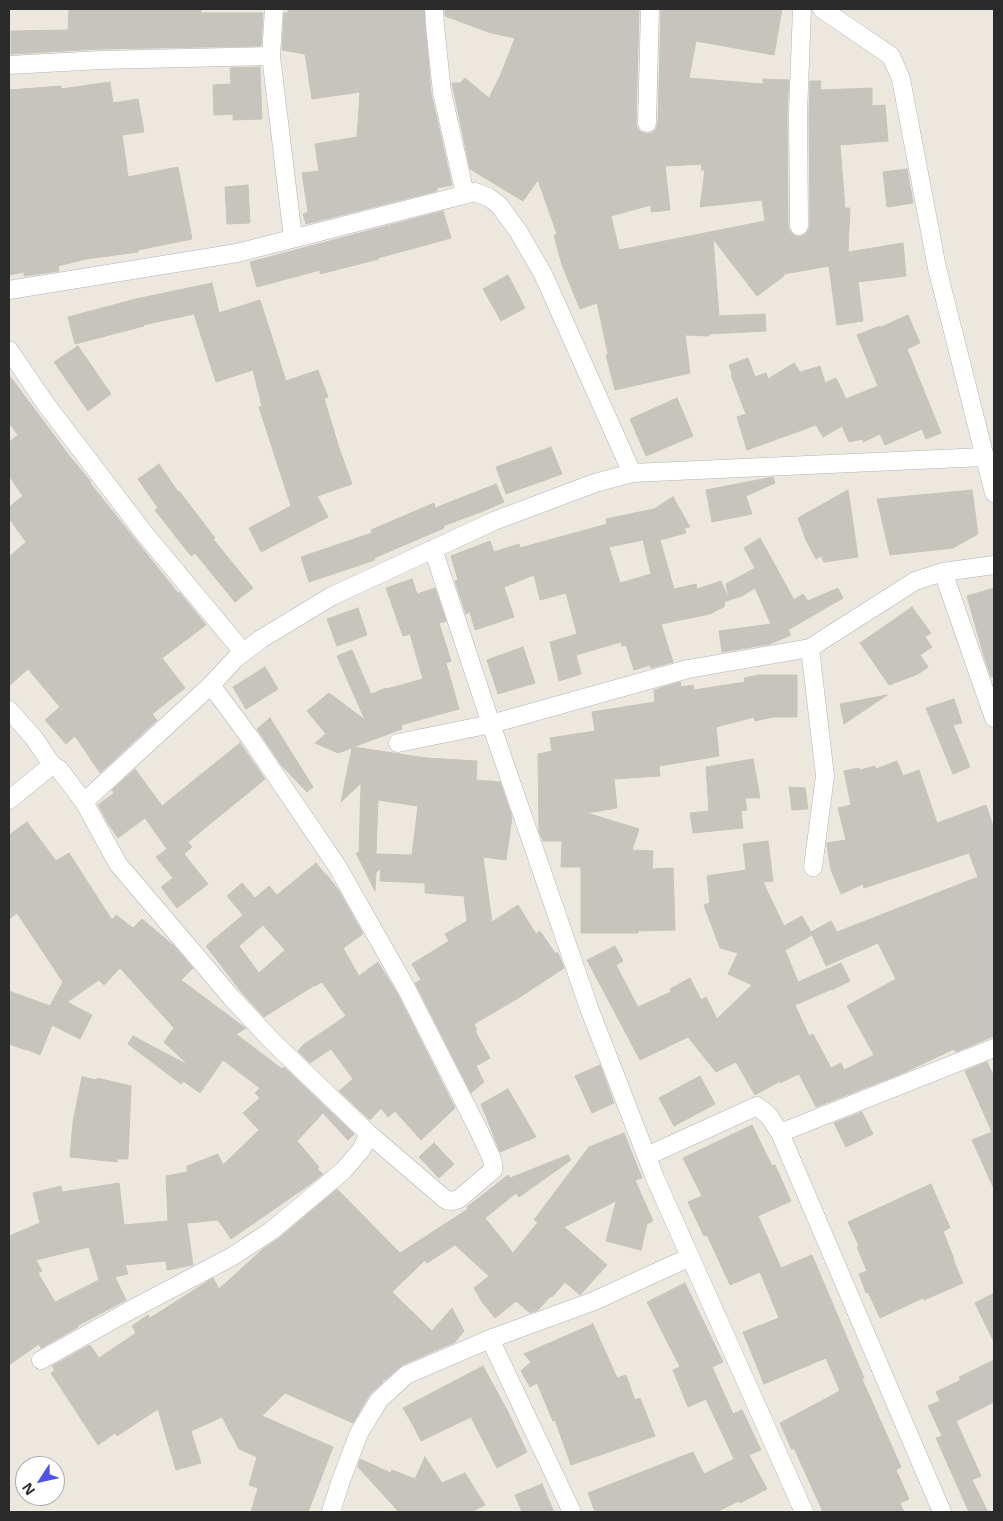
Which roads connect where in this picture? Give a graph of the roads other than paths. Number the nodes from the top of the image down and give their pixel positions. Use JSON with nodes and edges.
{"nodes":[{"id":1,"x":274,"y":9,"type":"edge"},
{"id":2,"x":434,"y":9,"type":"edge"},
{"id":3,"x":650,"y":9,"type":"edge"},
{"id":4,"x":802,"y":9,"type":"edge"},
{"id":5,"x":822,"y":9,"type":"edge"},
{"id":6,"x":271,"y":56,"type":"junction"},
{"id":7,"x":9,"y":65,"type":"edge"},
{"id":8,"x":647,"y":123,"type":"dead end"},
{"id":9,"x":465,"y":194,"type":"junction"},
{"id":10,"x":799,"y":226,"type":"dead end"},
{"id":11,"x":294,"y":238,"type":"junction"},
{"id":12,"x":9,"y":290,"type":"edge"},
{"id":13,"x":9,"y":350,"type":"edge"},
{"id":14,"x":984,"y":457,"type":"junction"},
{"id":15,"x":632,"y":472,"type":"junction"},
{"id":16,"x":994,"y":493,"type":"edge"},
{"id":17,"x":433,"y":550,"type":"junction"},
{"id":18,"x":994,"y":565,"type":"edge"},
{"id":19,"x":943,"y":572,"type":"junction"},
{"id":20,"x":810,"y":648,"type":"junction"},
{"id":21,"x":244,"y":652,"type":"junction"},
{"id":22,"x":211,"y":685,"type":"junction"},
{"id":23,"x":9,"y":710,"type":"edge"},
{"id":24,"x":994,"y":718,"type":"edge"},
{"id":25,"x":491,"y":724,"type":"junction"},
{"id":26,"x":398,"y":743,"type":"dead end"},
{"id":27,"x":52,"y":765,"type":"junction"},
{"id":28,"x":9,"y":800,"type":"edge"},
{"id":29,"x":84,"y":802,"type":"junction"},
{"id":30,"x":813,"y":867,"type":"dead end"},
{"id":31,"x":994,"y":1048,"type":"edge"},
{"id":32,"x":780,"y":1133,"type":"junction"},
{"id":33,"x":369,"y":1134,"type":"junction"},
{"id":34,"x":647,"y":1156,"type":"junction"},
{"id":35,"x":690,"y":1257,"type":"junction"},
{"id":36,"x":490,"y":1339,"type":"junction"},
{"id":37,"x":41,"y":1360,"type":"dead end"},
{"id":38,"x":331,"y":1512,"type":"edge"},
{"id":39,"x":572,"y":1512,"type":"edge"},
{"id":40,"x":804,"y":1512,"type":"edge"},
{"id":41,"x":942,"y":1512,"type":"edge"}],
"edges":[{"from":1,"to":6,"type":"street"},
{"from":2,"to":9,"type":"street"},
{"from":3,"to":8,"type":"street"},
{"from":4,"to":10,"type":"street"},
{"from":5,"to":14,"type":"street"},
{"from":6,"to":7,"type":"street"},
{"from":6,"to":11,"type":"street"},
{"from":9,"to":11,"type":"street"},
{"from":9,"to":15,"type":"street"},
{"from":11,"to":12,"type":"street"},
{"from":13,"to":21,"type":"street"},
{"from":14,"to":15,"type":"street"},
{"from":14,"to":16,"type":"street"},
{"from":15,"to":17,"type":"street"},
{"from":17,"to":21,"type":"street"},
{"from":17,"to":25,"type":"street"},
{"from":18,"to":19,"type":"street"},
{"from":19,"to":20,"type":"street"},
{"from":19,"to":24,"type":"street"},
{"from":20,"to":25,"type":"street"},
{"from":20,"to":30,"type":"street"},
{"from":21,"to":22,"type":"street"},
{"from":22,"to":29,"type":"street"},
{"from":22,"to":33,"type":"street"},
{"from":23,"to":27,"type":"street"},
{"from":25,"to":26,"type":"street"},
{"from":25,"to":34,"type":"street"},
{"from":27,"to":28,"type":"street"},
{"from":27,"to":29,"type":"street"},
{"from":29,"to":33,"type":"street"},
{"from":31,"to":32,"type":"street"},
{"from":32,"to":34,"type":"street"},
{"from":32,"to":41,"type":"street"},
{"from":33,"to":37,"type":"street"},
{"from":34,"to":35,"type":"street"},
{"from":35,"to":36,"type":"street"},
{"from":35,"to":40,"type":"street"},
{"from":36,"to":38,"type":"street"},
{"from":36,"to":39,"type":"street"}]}
